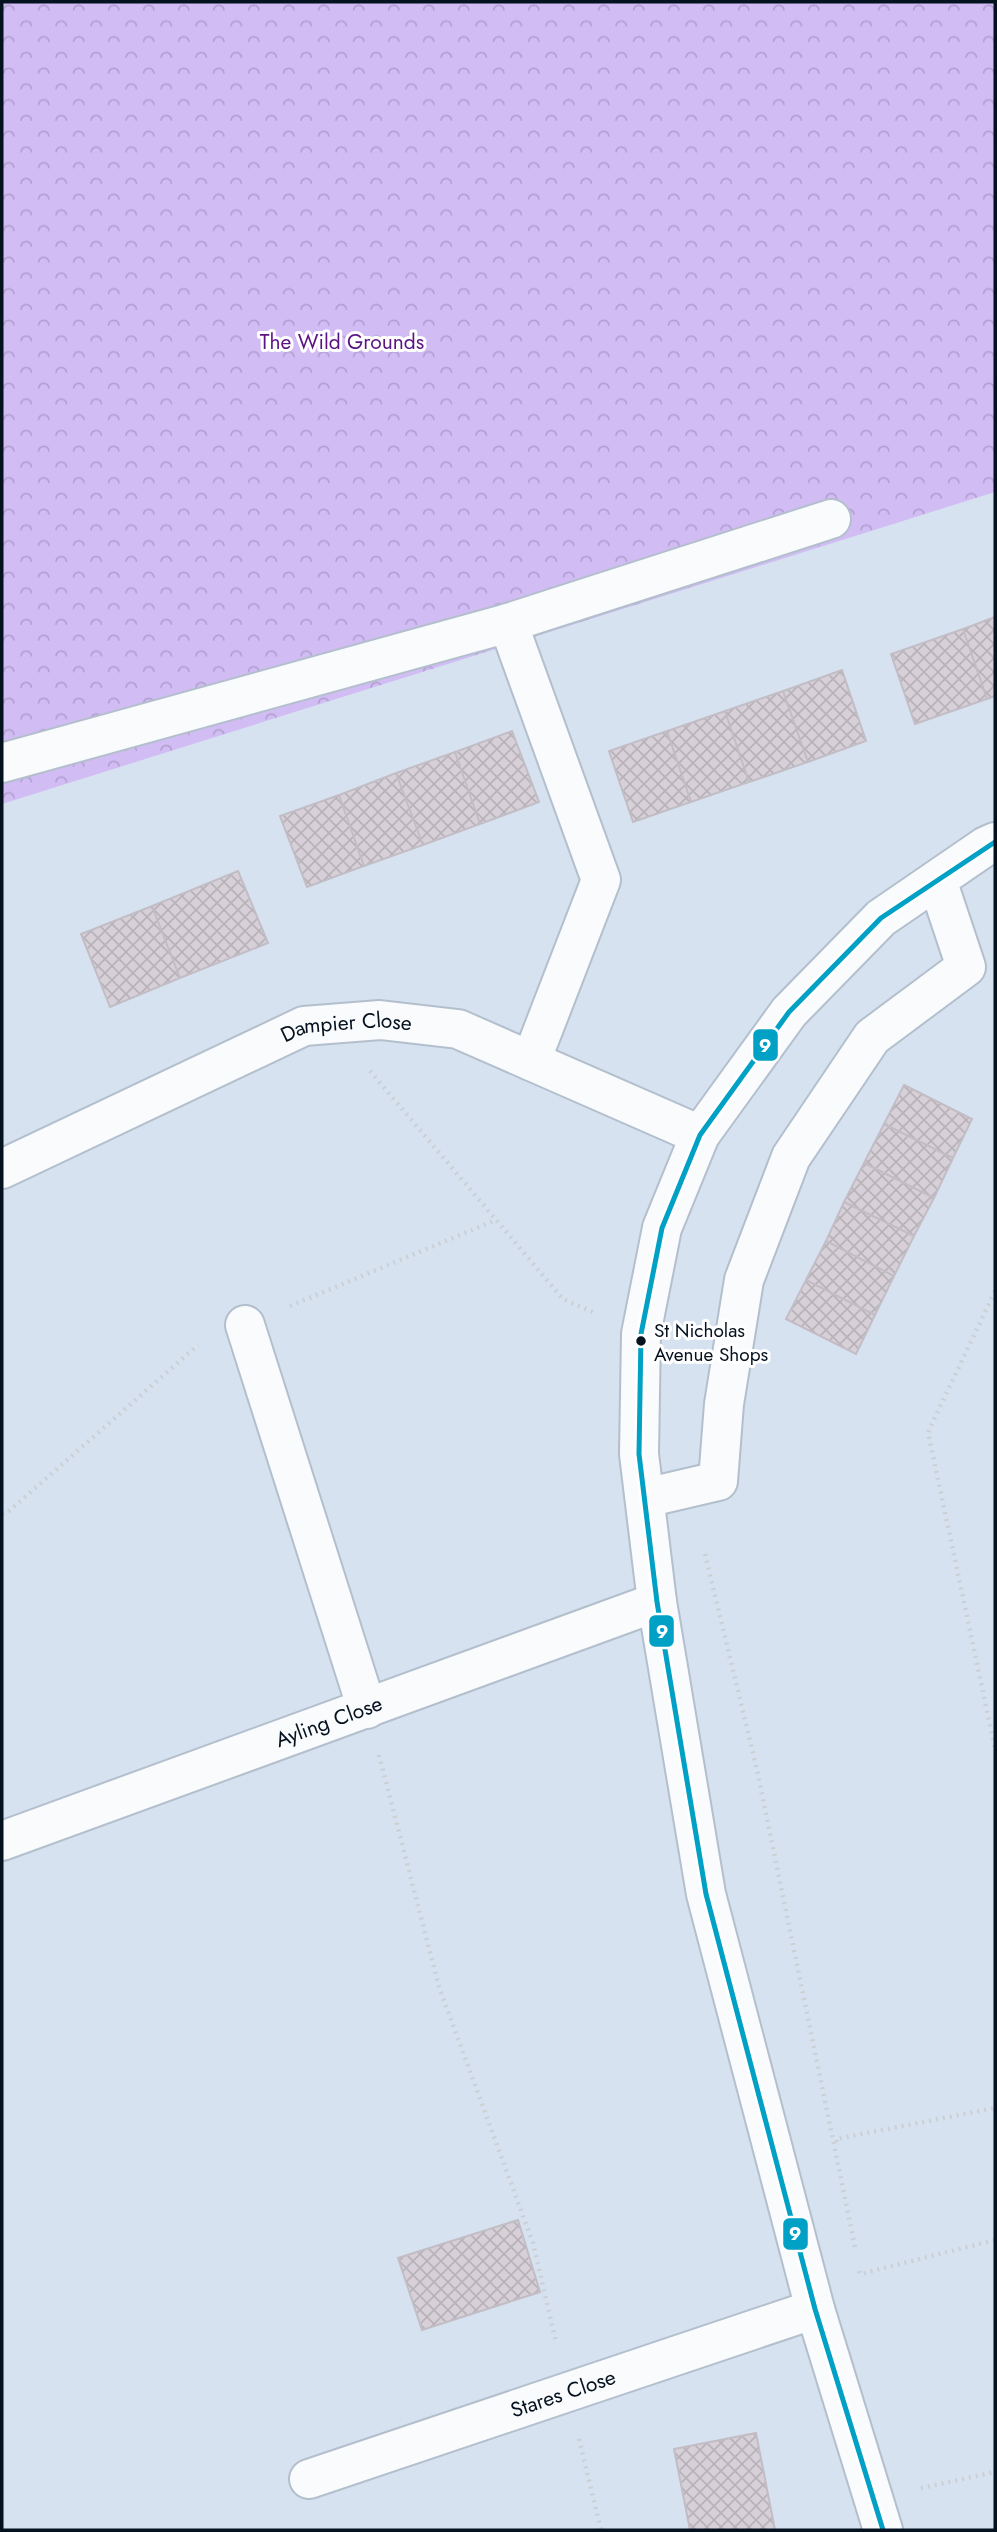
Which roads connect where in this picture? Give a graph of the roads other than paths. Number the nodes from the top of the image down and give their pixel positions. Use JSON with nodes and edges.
{"nodes":[{"id":1,"x":831,"y":519,"type":"dead end"},
{"id":2,"x":508,"y":623,"type":"junction"},
{"id":3,"x":2,"y":763,"type":"edge"},
{"id":4,"x":995,"y":842,"type":"edge"},
{"id":5,"x":937,"y":880,"type":"junction"},
{"id":6,"x":531,"y":1061,"type":"junction"},
{"id":7,"x":700,"y":1135,"type":"junction"},
{"id":8,"x":2,"y":1169,"type":"edge"},
{"id":9,"x":245,"y":1325,"type":"dead end"},
{"id":10,"x":645,"y":1498,"type":"junction"},
{"id":11,"x":657,"y":1602,"type":"junction"},
{"id":12,"x":367,"y":1709,"type":"junction"},
{"id":13,"x":2,"y":1841,"type":"edge"},
{"id":14,"x":815,"y":2309,"type":"junction"},
{"id":15,"x":309,"y":2479,"type":"dead end"},
{"id":16,"x":883,"y":2530,"type":"edge"}],
"edges":[{"from":1,"to":2,"type":"street"},
{"from":2,"to":3,"type":"street"},
{"from":2,"to":6,"type":"street"},
{"from":4,"to":5,"type":"street"},
{"from":5,"to":7,"type":"street"},
{"from":5,"to":10,"type":"street"},
{"from":6,"to":7,"type":"street","name":"Dampier Close"},
{"from":6,"to":8,"type":"street","name":"Dampier Close"},
{"from":7,"to":10,"type":"street"},
{"from":9,"to":12,"type":"street"},
{"from":10,"to":11,"type":"street"},
{"from":11,"to":12,"type":"street","name":"Ayling Close"},
{"from":11,"to":14,"type":"street"},
{"from":12,"to":13,"type":"street","name":"Ayling Close"},
{"from":14,"to":15,"type":"street","name":"Stares Close"},
{"from":14,"to":16,"type":"street"}]}
